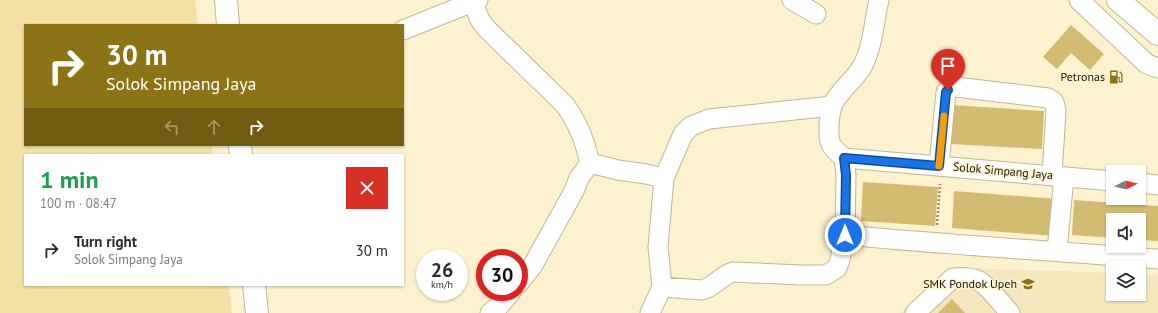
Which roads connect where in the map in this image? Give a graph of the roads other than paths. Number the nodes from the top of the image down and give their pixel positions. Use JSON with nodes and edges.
{"nodes":[{"id":1,"x":792,"y":0,"type":"edge"},
{"id":2,"x":879,"y":0,"type":"edge"},
{"id":3,"x":1079,"y":0,"type":"edge"},
{"id":4,"x":1118,"y":0,"type":"edge"},
{"id":5,"x":476,"y":1,"type":"edge"},
{"id":6,"x":816,"y":14,"type":"dead end"},
{"id":7,"x":404,"y":30,"type":"edge"},
{"id":8,"x":1158,"y":34,"type":"edge"},
{"id":9,"x":1158,"y":68,"type":"edge"},
{"id":10,"x":832,"y":106,"type":"junction"},
{"id":11,"x":844,"y":158,"type":"junction"},
{"id":12,"x":590,"y":163,"type":"junction"},
{"id":13,"x":939,"y":166,"type":"junction"},
{"id":14,"x":1058,"y":176,"type":"junction"},
{"id":15,"x":664,"y":178,"type":"junction"},
{"id":16,"x":1106,"y":180,"type":"edge"},
{"id":17,"x":1146,"y":184,"type":"edge"},
{"id":18,"x":1158,"y":185,"type":"edge"},
{"id":19,"x":845,"y":235,"type":"junction"},
{"id":20,"x":1057,"y":251,"type":"junction"},
{"id":21,"x":1158,"y":259,"type":"edge"},
{"id":22,"x":528,"y":271,"type":"edge"},
{"id":23,"x":254,"y":286,"type":"edge"},
{"id":24,"x":662,"y":287,"type":"junction"},
{"id":25,"x":503,"y":301,"type":"edge"},
{"id":26,"x":258,"y":312,"type":"edge"},
{"id":27,"x":490,"y":313,"type":"edge"},
{"id":28,"x":650,"y":313,"type":"edge"},
{"id":29,"x":915,"y":313,"type":"edge"},
{"id":30,"x":1010,"y":313,"type":"edge"}],
"edges":[{"from":1,"to":6,"type":"street"},
{"from":2,"to":10,"type":"street"},
{"from":3,"to":9,"type":"street"},
{"from":4,"to":8,"type":"main road"},
{"from":5,"to":7,"type":"street"},
{"from":5,"to":12,"type":"street"},
{"from":10,"to":11,"type":"street"},
{"from":10,"to":15,"type":"street"},
{"from":11,"to":13,"type":"street","name":"Solok Simpang Jaya"},
{"from":11,"to":19,"type":"street"},
{"from":12,"to":15,"type":"street"},
{"from":12,"to":22,"type":"street"},
{"from":13,"to":14,"type":"street","name":"Solok Simpang Jaya"},
{"from":13,"to":14,"type":"street"},
{"from":14,"to":16,"type":"street","name":"Solok Simpang Jaya"},
{"from":14,"to":20,"type":"street"},
{"from":15,"to":24,"type":"street"},
{"from":17,"to":18,"type":"street"},
{"from":19,"to":20,"type":"street"},
{"from":19,"to":24,"type":"street"},
{"from":20,"to":21,"type":"street"},
{"from":23,"to":26,"type":"main road"},
{"from":24,"to":28,"type":"street"},
{"from":25,"to":27,"type":"street"},
{"from":29,"to":30,"type":"street"}]}
